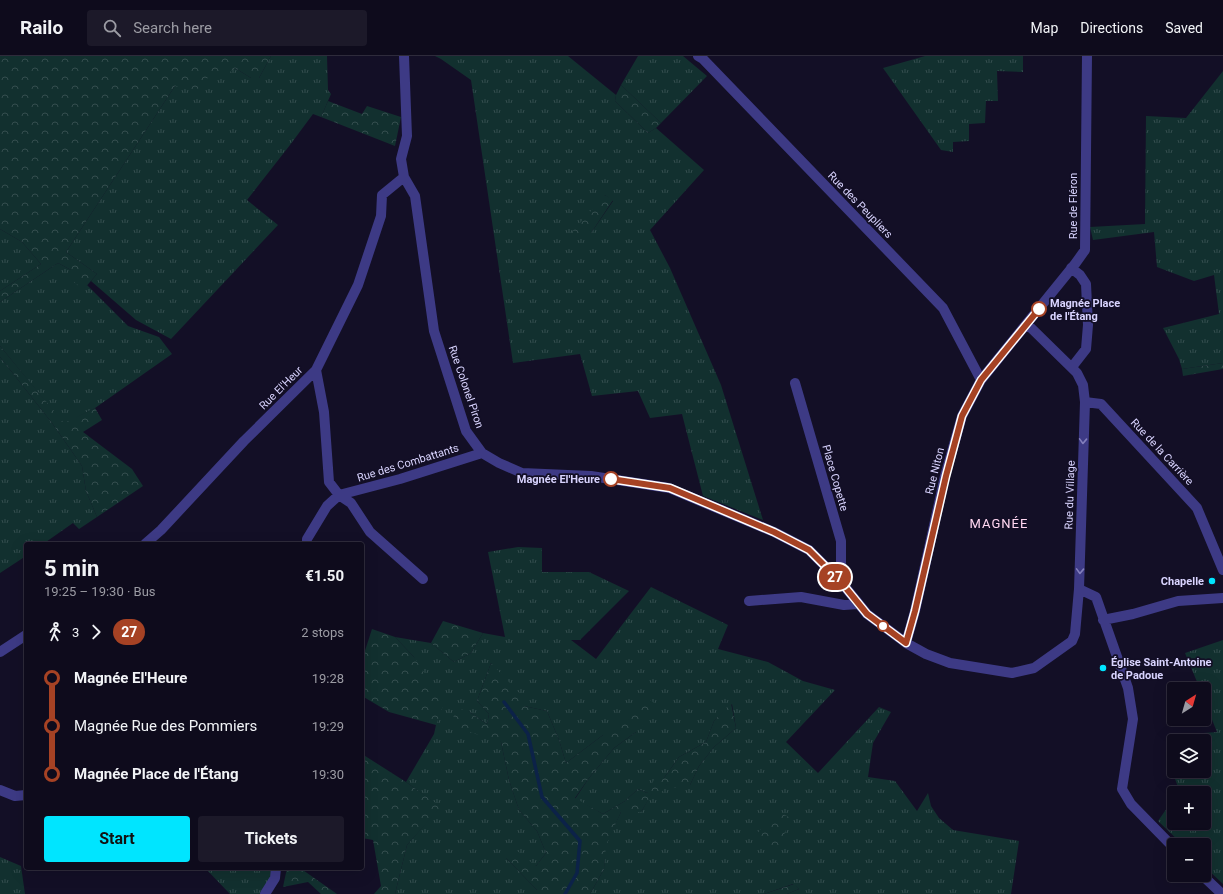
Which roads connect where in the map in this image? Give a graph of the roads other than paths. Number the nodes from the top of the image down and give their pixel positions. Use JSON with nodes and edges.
{"nodes":[{"id":1,"x":404,"y":56,"type":"edge"},
{"id":2,"x":702,"y":57,"type":"edge"},
{"id":3,"x":1089,"y":58,"type":"edge"},
{"id":4,"x":404,"y":177,"type":"junction"},
{"id":5,"x":1071,"y":268,"type":"junction"},
{"id":6,"x":1027,"y":324,"type":"junction"},
{"id":7,"x":1072,"y":367,"type":"junction"},
{"id":8,"x":316,"y":370,"type":"junction"},
{"id":9,"x":981,"y":380,"type":"junction"},
{"id":10,"x":795,"y":383,"type":"dead end"},
{"id":11,"x":1084,"y":402,"type":"junction"},
{"id":12,"x":482,"y":453,"type":"junction"},
{"id":13,"x":340,"y":495,"type":"junction"},
{"id":14,"x":147,"y":542,"type":"edge"},
{"id":15,"x":307,"y":542,"type":"edge"},
{"id":16,"x":1222,"y":568,"type":"edge"},
{"id":17,"x":423,"y":579,"type":"dead end"},
{"id":18,"x":841,"y":582,"type":"junction"},
{"id":19,"x":1079,"y":589,"type":"junction"},
{"id":20,"x":1223,"y":598,"type":"edge"},
{"id":21,"x":749,"y":601,"type":"dead end"},
{"id":22,"x":858,"y":604,"type":"junction"},
{"id":23,"x":1104,"y":620,"type":"junction"},
{"id":24,"x":24,"y":636,"type":"edge"},
{"id":25,"x":906,"y":643,"type":"junction"},
{"id":26,"x":0,"y":652,"type":"edge"},
{"id":27,"x":1034,"y":668,"type":"joint"},
{"id":28,"x":0,"y":790,"type":"edge"},
{"id":29,"x":24,"y":795,"type":"edge"},
{"id":30,"x":1167,"y":841,"type":"edge"},
{"id":31,"x":276,"y":870,"type":"edge"},
{"id":32,"x":1209,"y":882,"type":"edge"},
{"id":33,"x":265,"y":894,"type":"edge"},
{"id":34,"x":1222,"y":894,"type":"edge"}],
"edges":[{"from":1,"to":4,"type":"street","name":"Rue Colonel Piron"},
{"from":2,"to":9,"type":"street","name":"Rue des Peupliers"},
{"from":3,"to":5,"type":"street","name":"Rue de Fléron"},
{"from":4,"to":8,"type":"street","name":"Rue El'Heur"},
{"from":4,"to":12,"type":"street","name":"Rue Colonel Piron"},
{"from":5,"to":6,"type":"street","name":"Rue de Fléron"},
{"from":5,"to":7,"type":"street"},
{"from":6,"to":7,"type":"street"},
{"from":6,"to":9,"type":"street","name":"Rue Niton"},
{"from":7,"to":11,"type":"street"},
{"from":8,"to":13,"type":"street"},
{"from":8,"to":14,"type":"street","name":"Rue El'Heur"},
{"from":9,"to":25,"type":"street","name":"Rue Niton"},
{"from":10,"to":18,"type":"street","name":"Place Copette"},
{"from":11,"to":16,"type":"street","name":"Rue de la Carrière"},
{"from":11,"to":19,"type":"street","name":"Rue du Village","one_way":true},
{"from":12,"to":13,"type":"street","name":"Rue des Combattants"},
{"from":12,"to":18,"type":"street","name":"Rue Colonel Piron"},
{"from":13,"to":15,"type":"street","name":"Rue des Combattants"},
{"from":13,"to":17,"type":"street"},
{"from":18,"to":22,"type":"street","name":"Rue Colonel Piron"},
{"from":19,"to":23,"type":"street"},
{"from":19,"to":27,"type":"street","name":"Rue du Village"},
{"from":20,"to":23,"type":"street"},
{"from":21,"to":22,"type":"street"},
{"from":22,"to":25,"type":"street","name":"Rue Colonel Piron"},
{"from":23,"to":30,"type":"street"},
{"from":24,"to":26,"type":"street"},
{"from":25,"to":27,"type":"street","name":"Rue Colonel Piron"},
{"from":28,"to":29,"type":"street"},
{"from":31,"to":33,"type":"street"},
{"from":32,"to":34,"type":"street"}]}
